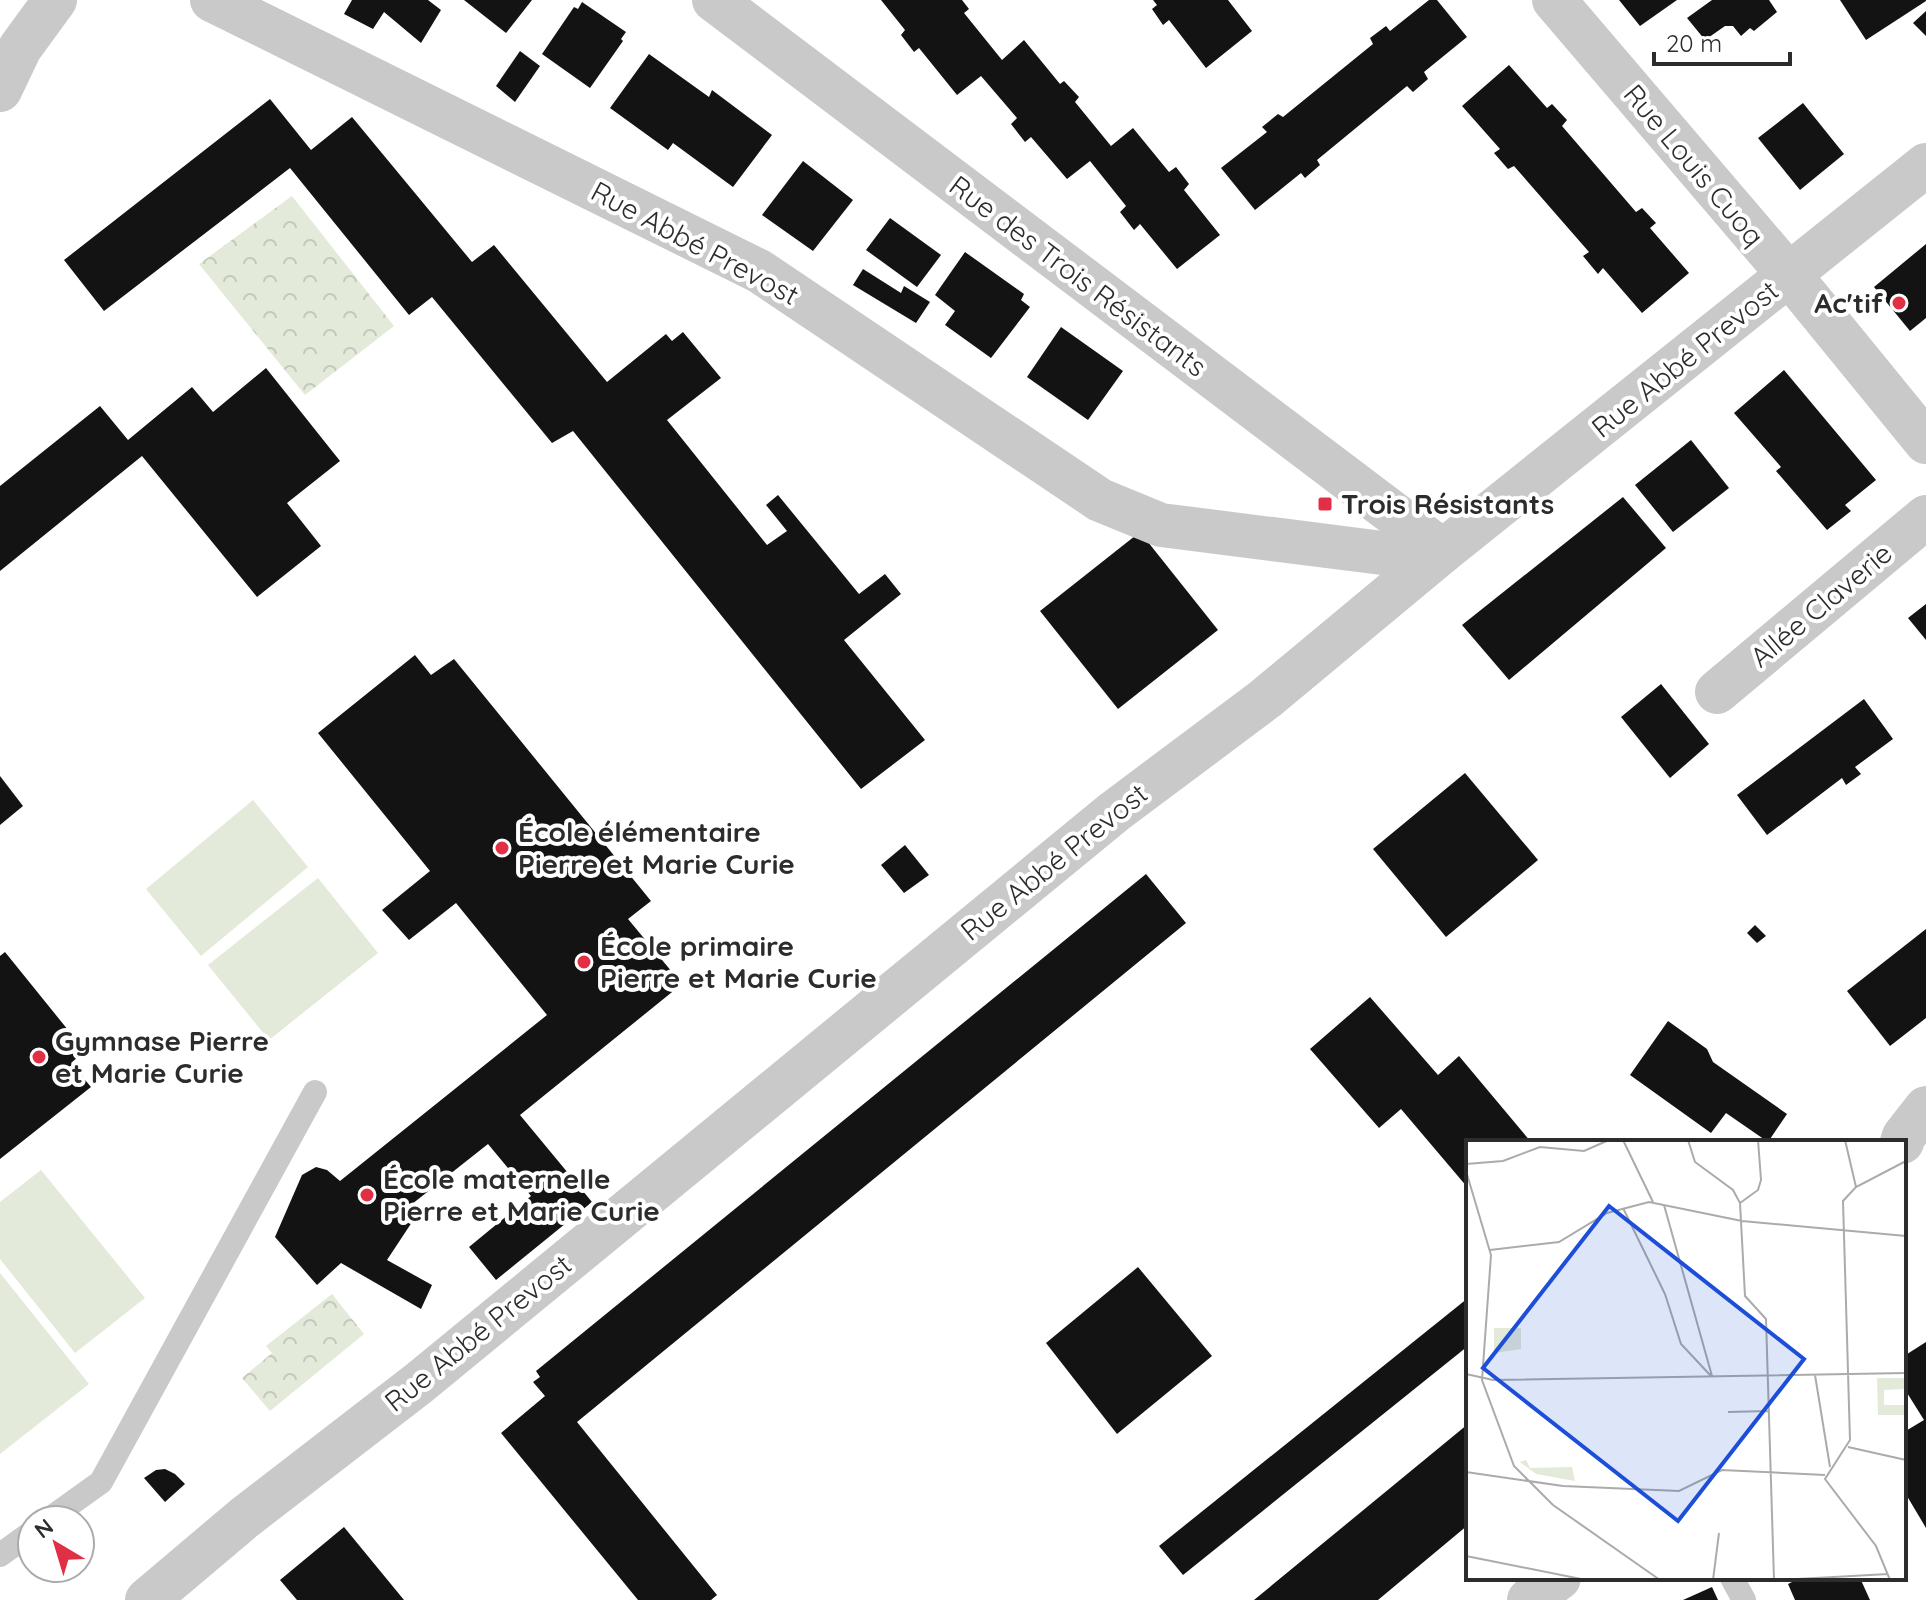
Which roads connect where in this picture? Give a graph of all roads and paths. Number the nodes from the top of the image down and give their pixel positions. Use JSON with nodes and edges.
{"nodes":[{"id":1,"x":54,"y":0,"type":"edge"},
{"id":2,"x":212,"y":0,"type":"edge"},
{"id":3,"x":714,"y":0,"type":"edge"},
{"id":4,"x":1554,"y":0,"type":"edge"},
{"id":5,"x":0,"y":90,"type":"edge"},
{"id":6,"x":1926,"y":165,"type":"edge"},
{"id":7,"x":1789,"y":276,"type":"junction"},
{"id":8,"x":1926,"y":442,"type":"edge"},
{"id":9,"x":1926,"y":517,"type":"edge"},
{"id":10,"x":1443,"y":551,"type":"junction"},
{"id":11,"x":1717,"y":692,"type":"dead end"},
{"id":12,"x":315,"y":1092,"type":"dead end"},
{"id":13,"x":1926,"y":1108,"type":"edge"},
{"id":14,"x":1903,"y":1140,"type":"edge"},
{"id":15,"x":70,"y":1504,"type":"edge"},
{"id":16,"x":1556,"y":1580,"type":"edge"},
{"id":17,"x":1733,"y":1580,"type":"edge"},
{"id":18,"x":147,"y":1600,"type":"edge"},
{"id":19,"x":1529,"y":1600,"type":"edge"},
{"id":20,"x":1744,"y":1600,"type":"edge"}],
"edges":[{"from":1,"to":5,"type":"street"},
{"from":2,"to":10,"type":"street","name":"Rue Abbé Prevost"},
{"from":3,"to":10,"type":"street","name":"Rue des Trois Résistants"},
{"from":4,"to":7,"type":"street","name":"Rue Louis Cuoq"},
{"from":6,"to":7,"type":"street","name":"Rue Abbé Prevost"},
{"from":7,"to":8,"type":"street","name":"Rue Louis Cuoq"},
{"from":7,"to":10,"type":"street","name":"Rue Abbé Prevost"},
{"from":9,"to":11,"type":"street","name":"Allée Claverie"},
{"from":10,"to":18,"type":"street","name":"Rue Abbé Prevost"},
{"from":12,"to":15,"type":"lane"},
{"from":13,"to":14,"type":"street"},
{"from":16,"to":19,"type":"street"},
{"from":17,"to":20,"type":"lane"}]}
